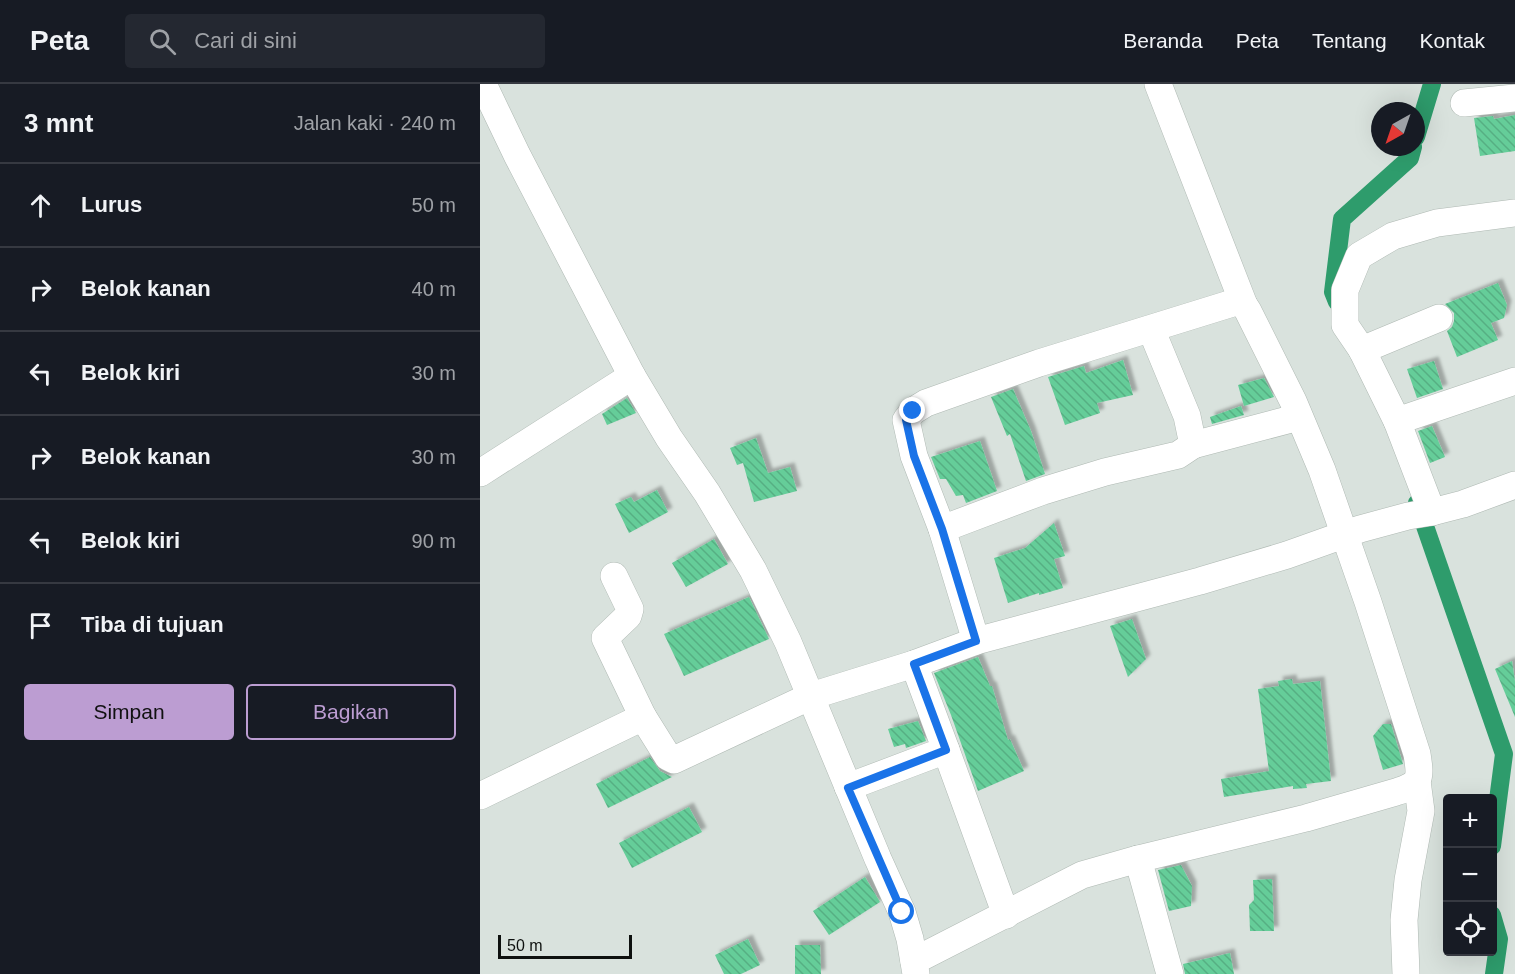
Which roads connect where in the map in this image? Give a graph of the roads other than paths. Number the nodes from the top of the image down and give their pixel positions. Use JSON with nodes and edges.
{"nodes":[{"id":1,"x":483,"y":84,"type":"edge"},
{"id":2,"x":1158,"y":84,"type":"edge"},
{"id":3,"x":1515,"y":98,"type":"edge"},
{"id":4,"x":1464,"y":103,"type":"dead end"},
{"id":5,"x":1515,"y":213,"type":"edge"},
{"id":6,"x":1244,"y":305,"type":"junction"},
{"id":7,"x":1439,"y":318,"type":"dead end"},
{"id":8,"x":1151,"y":329,"type":"junction"},
{"id":9,"x":1362,"y":350,"type":"junction"},
{"id":10,"x":632,"y":376,"type":"junction"},
{"id":11,"x":1515,"y":381,"type":"edge"},
{"id":12,"x":1299,"y":417,"type":"junction"},
{"id":13,"x":1397,"y":422,"type":"junction"},
{"id":14,"x":1193,"y":445,"type":"junction"},
{"id":15,"x":480,"y":473,"type":"edge"},
{"id":16,"x":1515,"y":485,"type":"edge"},
{"id":17,"x":1420,"y":514,"type":"junction"},
{"id":18,"x":942,"y":529,"type":"junction"},
{"id":19,"x":1351,"y":532,"type":"junction"},
{"id":20,"x":614,"y":576,"type":"dead end"},
{"id":21,"x":976,"y":641,"type":"junction"},
{"id":22,"x":914,"y":664,"type":"junction"},
{"id":23,"x":811,"y":696,"type":"junction"},
{"id":24,"x":643,"y":717,"type":"junction"},
{"id":25,"x":946,"y":750,"type":"junction"},
{"id":26,"x":1417,"y":781,"type":"junction"},
{"id":27,"x":848,"y":788,"type":"junction"},
{"id":28,"x":480,"y":796,"type":"edge"},
{"id":29,"x":1138,"y":859,"type":"junction"},
{"id":30,"x":1006,"y":915,"type":"junction"},
{"id":31,"x":915,"y":967,"type":"edge"},
{"id":32,"x":1170,"y":974,"type":"edge"},
{"id":33,"x":1406,"y":974,"type":"edge"}],
"edges":[{"from":1,"to":10,"type":"street"},
{"from":2,"to":6,"type":"street"},
{"from":3,"to":4,"type":"street"},
{"from":5,"to":9,"type":"street"},
{"from":6,"to":8,"type":"street"},
{"from":6,"to":12,"type":"street"},
{"from":7,"to":9,"type":"street"},
{"from":8,"to":14,"type":"street"},
{"from":8,"to":18,"type":"street"},
{"from":9,"to":13,"type":"street"},
{"from":10,"to":15,"type":"street"},
{"from":10,"to":23,"type":"street"},
{"from":11,"to":13,"type":"street"},
{"from":12,"to":14,"type":"street"},
{"from":12,"to":19,"type":"street"},
{"from":13,"to":17,"type":"street"},
{"from":14,"to":18,"type":"street"},
{"from":16,"to":17,"type":"street"},
{"from":17,"to":19,"type":"street"},
{"from":18,"to":21,"type":"street"},
{"from":19,"to":21,"type":"street"},
{"from":19,"to":26,"type":"street"},
{"from":20,"to":24,"type":"street"},
{"from":21,"to":22,"type":"street"},
{"from":22,"to":23,"type":"street"},
{"from":22,"to":25,"type":"street"},
{"from":23,"to":24,"type":"street"},
{"from":23,"to":27,"type":"street"},
{"from":24,"to":28,"type":"street"},
{"from":25,"to":27,"type":"street"},
{"from":25,"to":30,"type":"street"},
{"from":26,"to":29,"type":"street"},
{"from":26,"to":33,"type":"street"},
{"from":27,"to":31,"type":"street"},
{"from":29,"to":30,"type":"street"},
{"from":29,"to":32,"type":"street"},
{"from":30,"to":31,"type":"street"}]}
